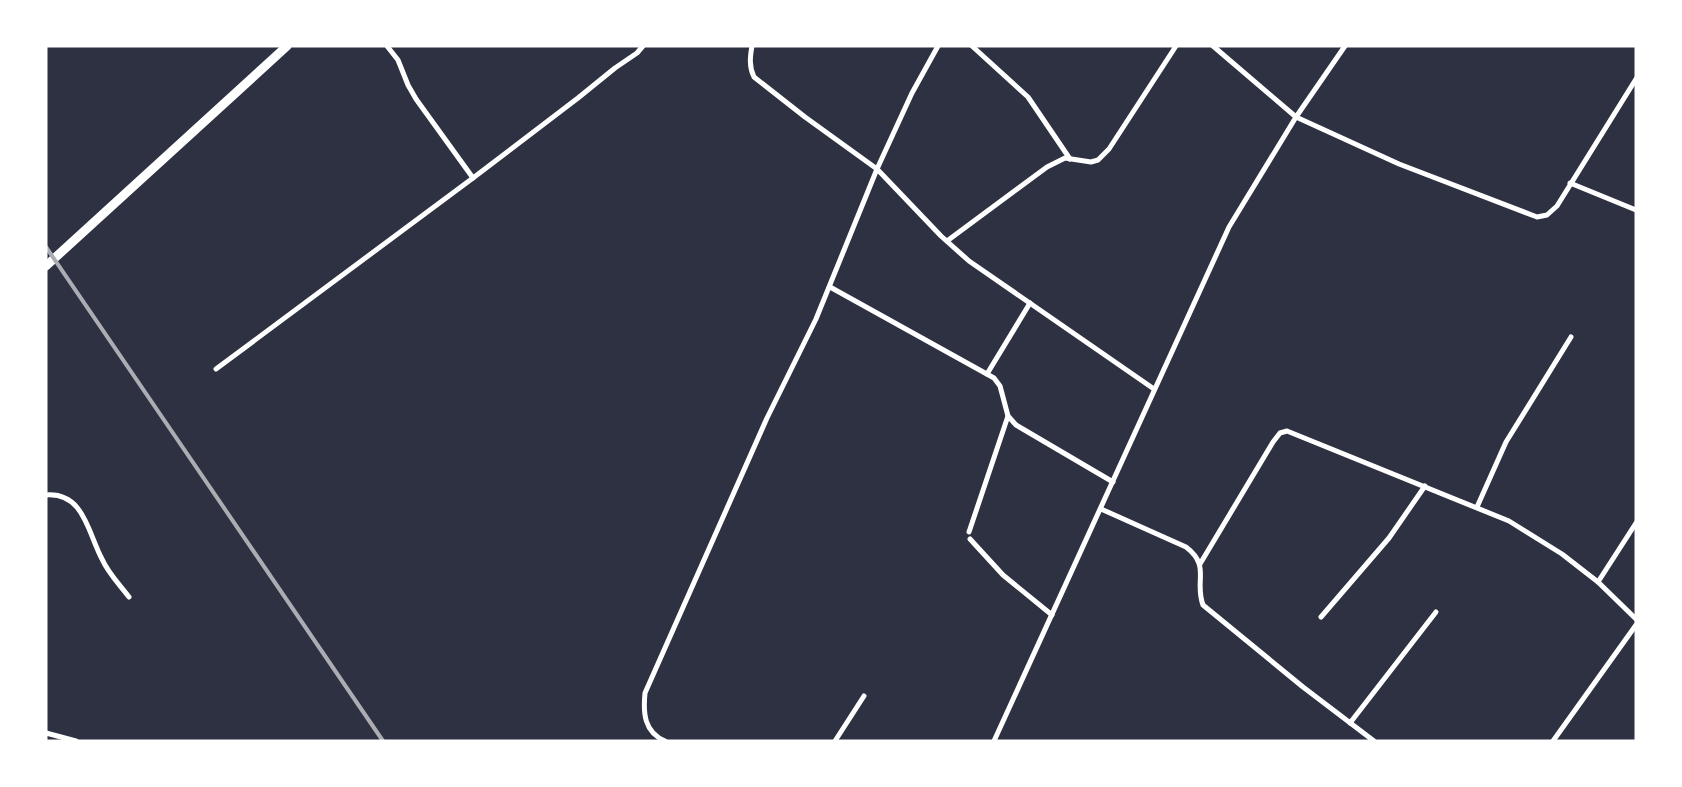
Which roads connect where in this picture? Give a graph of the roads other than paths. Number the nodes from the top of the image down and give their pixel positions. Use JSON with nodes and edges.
{"nodes":[{"id":1,"x":287,"y":46,"type":"edge"},
{"id":2,"x":387,"y":46,"type":"edge"},
{"id":3,"x":643,"y":46,"type":"edge"},
{"id":4,"x":752,"y":46,"type":"edge"},
{"id":5,"x":938,"y":46,"type":"edge"},
{"id":6,"x":972,"y":46,"type":"edge"},
{"id":7,"x":1176,"y":46,"type":"edge"},
{"id":8,"x":1213,"y":46,"type":"edge"},
{"id":9,"x":1345,"y":46,"type":"edge"},
{"id":10,"x":1636,"y":79,"type":"edge"},
{"id":11,"x":1296,"y":117,"type":"junction"},
{"id":12,"x":1070,"y":159,"type":"junction"},
{"id":13,"x":877,"y":169,"type":"junction"},
{"id":14,"x":474,"y":178,"type":"junction"},
{"id":15,"x":1570,"y":183,"type":"junction"},
{"id":16,"x":1636,"y":210,"type":"edge"},
{"id":17,"x":947,"y":241,"type":"junction"},
{"id":18,"x":46,"y":266,"type":"edge"},
{"id":19,"x":830,"y":287,"type":"junction"},
{"id":20,"x":1030,"y":303,"type":"junction"},
{"id":21,"x":1571,"y":336,"type":"dead end"},
{"id":22,"x":216,"y":369,"type":"dead end"},
{"id":23,"x":987,"y":374,"type":"junction"},
{"id":24,"x":1154,"y":389,"type":"junction"},
{"id":25,"x":1008,"y":416,"type":"junction"},
{"id":26,"x":1113,"y":482,"type":"junction"},
{"id":27,"x":1425,"y":486,"type":"junction"},
{"id":28,"x":46,"y":495,"type":"edge"},
{"id":29,"x":1477,"y":507,"type":"junction"},
{"id":30,"x":1101,"y":509,"type":"junction"},
{"id":31,"x":1636,"y":523,"type":"edge"},
{"id":32,"x":969,"y":532,"type":"dead end"},
{"id":33,"x":970,"y":539,"type":"dead end"},
{"id":34,"x":1200,"y":564,"type":"junction"},
{"id":35,"x":1598,"y":582,"type":"junction"},
{"id":36,"x":129,"y":597,"type":"dead end"},
{"id":37,"x":1436,"y":612,"type":"dead end"},
{"id":38,"x":1052,"y":615,"type":"junction"},
{"id":39,"x":1321,"y":617,"type":"dead end"},
{"id":40,"x":1636,"y":619,"type":"edge"},
{"id":41,"x":1636,"y":625,"type":"edge"},
{"id":42,"x":864,"y":696,"type":"dead end"},
{"id":43,"x":1350,"y":723,"type":"junction"},
{"id":44,"x":46,"y":733,"type":"edge"},
{"id":45,"x":76,"y":741,"type":"edge"},
{"id":46,"x":665,"y":741,"type":"edge"},
{"id":47,"x":835,"y":741,"type":"edge"},
{"id":48,"x":994,"y":741,"type":"edge"},
{"id":49,"x":1374,"y":741,"type":"edge"},
{"id":50,"x":1553,"y":741,"type":"edge"}],
"edges":[{"from":1,"to":18,"type":"street"},
{"from":2,"to":14,"type":"street"},
{"from":3,"to":14,"type":"street"},
{"from":4,"to":13,"type":"street"},
{"from":5,"to":13,"type":"street"},
{"from":6,"to":12,"type":"street"},
{"from":7,"to":12,"type":"street"},
{"from":8,"to":11,"type":"street"},
{"from":9,"to":11,"type":"street"},
{"from":10,"to":15,"type":"street"},
{"from":11,"to":15,"type":"street"},
{"from":11,"to":24,"type":"street"},
{"from":12,"to":17,"type":"street"},
{"from":13,"to":17,"type":"street"},
{"from":13,"to":19,"type":"street"},
{"from":14,"to":22,"type":"street"},
{"from":15,"to":16,"type":"street"},
{"from":17,"to":20,"type":"street"},
{"from":19,"to":23,"type":"street"},
{"from":19,"to":46,"type":"street"},
{"from":20,"to":23,"type":"street"},
{"from":20,"to":24,"type":"street"},
{"from":21,"to":29,"type":"street"},
{"from":23,"to":25,"type":"street"},
{"from":24,"to":26,"type":"street"},
{"from":25,"to":26,"type":"street"},
{"from":25,"to":32,"type":"street"},
{"from":26,"to":30,"type":"street"},
{"from":27,"to":29,"type":"street"},
{"from":27,"to":34,"type":"street"},
{"from":27,"to":39,"type":"street"},
{"from":28,"to":36,"type":"street"},
{"from":29,"to":35,"type":"street"},
{"from":30,"to":34,"type":"street"},
{"from":30,"to":38,"type":"street"},
{"from":31,"to":35,"type":"street"},
{"from":33,"to":38,"type":"street"},
{"from":34,"to":43,"type":"street"},
{"from":35,"to":40,"type":"street"},
{"from":37,"to":43,"type":"street"},
{"from":38,"to":48,"type":"street"},
{"from":41,"to":50,"type":"street"},
{"from":42,"to":47,"type":"street"},
{"from":43,"to":49,"type":"street"},
{"from":44,"to":45,"type":"street"}]}
